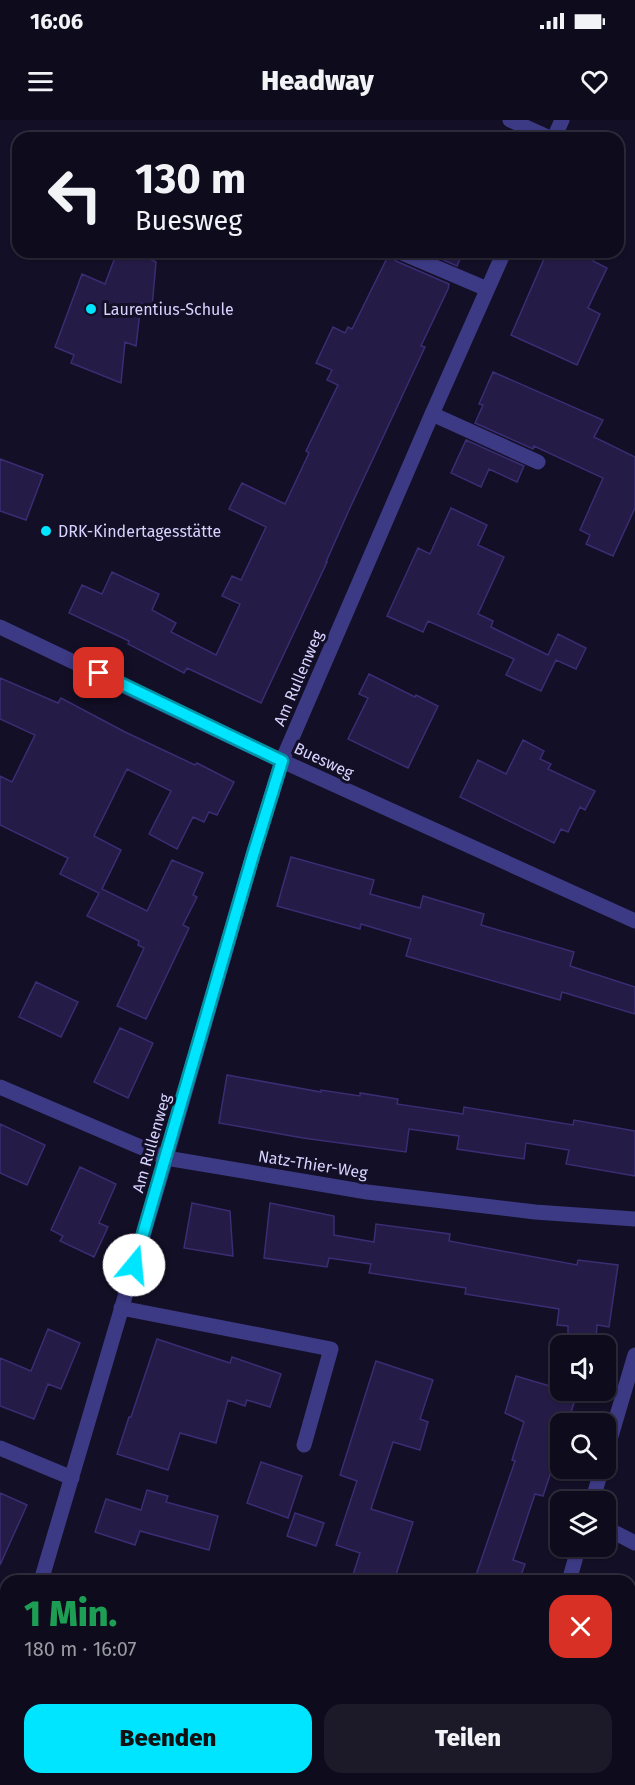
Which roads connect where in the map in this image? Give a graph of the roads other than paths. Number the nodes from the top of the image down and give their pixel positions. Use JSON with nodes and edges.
{"nodes":[{"id":1,"x":510,"y":120,"type":"edge"},
{"id":2,"x":538,"y":132,"type":"edge"},
{"id":3,"x":414,"y":258,"type":"edge"},
{"id":4,"x":501,"y":258,"type":"edge"},
{"id":5,"x":488,"y":289,"type":"junction"},
{"id":6,"x":432,"y":414,"type":"junction"},
{"id":7,"x":538,"y":462,"type":"dead end"},
{"id":8,"x":0,"y":627,"type":"edge"},
{"id":9,"x":282,"y":761,"type":"junction"},
{"id":10,"x":635,"y":921,"type":"edge"},
{"id":11,"x":0,"y":1087,"type":"edge"},
{"id":12,"x":166,"y":1158,"type":"junction"},
{"id":13,"x":635,"y":1219,"type":"edge"},
{"id":14,"x":121,"y":1308,"type":"junction"},
{"id":15,"x":635,"y":1355,"type":"edge"},
{"id":16,"x":616,"y":1420,"type":"edge"},
{"id":17,"x":304,"y":1444,"type":"dead end"},
{"id":18,"x":0,"y":1448,"type":"edge"},
{"id":19,"x":72,"y":1478,"type":"junction"},
{"id":20,"x":616,"y":1533,"type":"edge"},
{"id":21,"x":635,"y":1543,"type":"edge"},
{"id":22,"x":576,"y":1557,"type":"edge"},
{"id":23,"x":43,"y":1575,"type":"edge"},
{"id":24,"x":571,"y":1575,"type":"edge"}],
"edges":[{"from":1,"to":2,"type":"street"},
{"from":3,"to":5,"type":"street"},
{"from":4,"to":5,"type":"street","name":"Am Rullenweg"},
{"from":5,"to":6,"type":"street","name":"Am Rullenweg"},
{"from":6,"to":7,"type":"street"},
{"from":6,"to":9,"type":"street","name":"Am Rullenweg"},
{"from":8,"to":9,"type":"street","name":"Buesweg"},
{"from":9,"to":10,"type":"street","name":"Buesweg"},
{"from":9,"to":12,"type":"street","name":"Am Rullenweg"},
{"from":11,"to":12,"type":"street","name":"Natz-Thier-Weg"},
{"from":12,"to":13,"type":"street","name":"Natz-Thier-Weg"},
{"from":12,"to":14,"type":"street","name":"Am Rullenweg"},
{"from":14,"to":17,"type":"street"},
{"from":14,"to":19,"type":"street","name":"Am Rullenweg"},
{"from":15,"to":16,"type":"street"},
{"from":18,"to":19,"type":"street"},
{"from":19,"to":23,"type":"street","name":"Am Rullenweg"},
{"from":20,"to":21,"type":"street"},
{"from":22,"to":24,"type":"street"}]}
